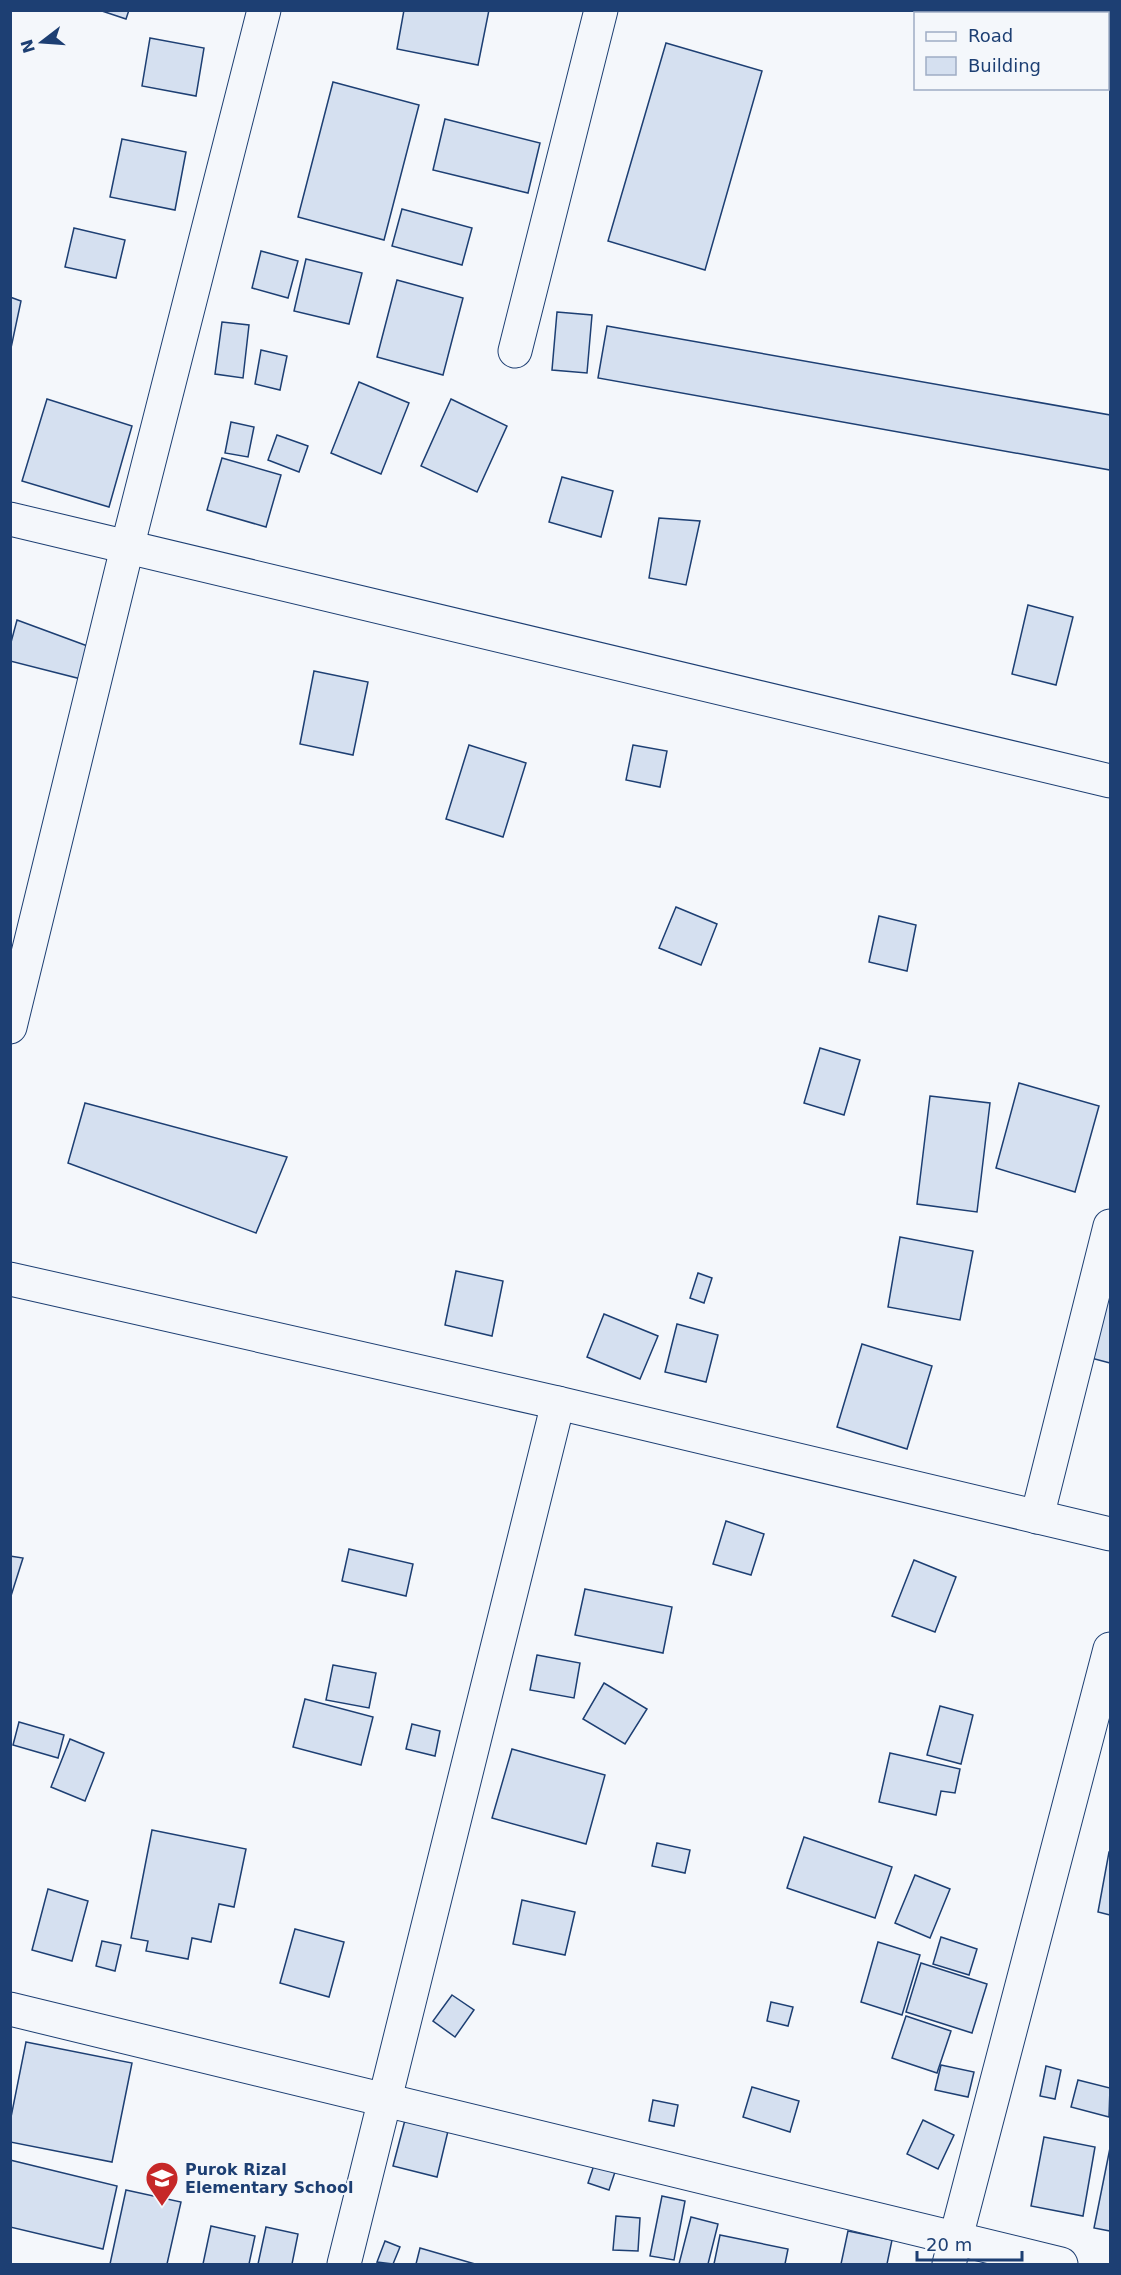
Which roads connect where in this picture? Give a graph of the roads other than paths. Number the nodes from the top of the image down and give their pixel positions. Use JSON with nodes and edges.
{"nodes":[{"id":1,"x":264,"y":10,"type":"edge"},
{"id":2,"x":601,"y":10,"type":"edge"},
{"id":3,"x":515,"y":351,"type":"dead end"},
{"id":4,"x":10,"y":519,"type":"edge"},
{"id":5,"x":127,"y":548,"type":"junction"},
{"id":6,"x":1110,"y":781,"type":"edge"},
{"id":7,"x":10,"y":1027,"type":"edge"},
{"id":8,"x":1110,"y":1226,"type":"edge"},
{"id":9,"x":10,"y":1279,"type":"edge"},
{"id":10,"x":558,"y":1403,"type":"junction"},
{"id":11,"x":1037,"y":1516,"type":"junction"},
{"id":12,"x":1110,"y":1534,"type":"edge"},
{"id":13,"x":1110,"y":1649,"type":"edge"},
{"id":14,"x":10,"y":2009,"type":"edge"},
{"id":15,"x":385,"y":2100,"type":"junction"},
{"id":16,"x":952,"y":2252,"type":"edge"},
{"id":17,"x":344,"y":2265,"type":"edge"},
{"id":18,"x":1061,"y":2265,"type":"edge"}],
"edges":[{"from":1,"to":5,"type":"street"},
{"from":2,"to":3,"type":"street"},
{"from":4,"to":5,"type":"street"},
{"from":5,"to":6,"type":"street"},
{"from":5,"to":7,"type":"street"},
{"from":8,"to":11,"type":"street"},
{"from":9,"to":10,"type":"street"},
{"from":10,"to":11,"type":"street"},
{"from":10,"to":15,"type":"street"},
{"from":11,"to":12,"type":"street"},
{"from":13,"to":16,"type":"street"},
{"from":14,"to":15,"type":"street"},
{"from":15,"to":16,"type":"street"},
{"from":15,"to":17,"type":"street"},
{"from":16,"to":18,"type":"street"}]}
